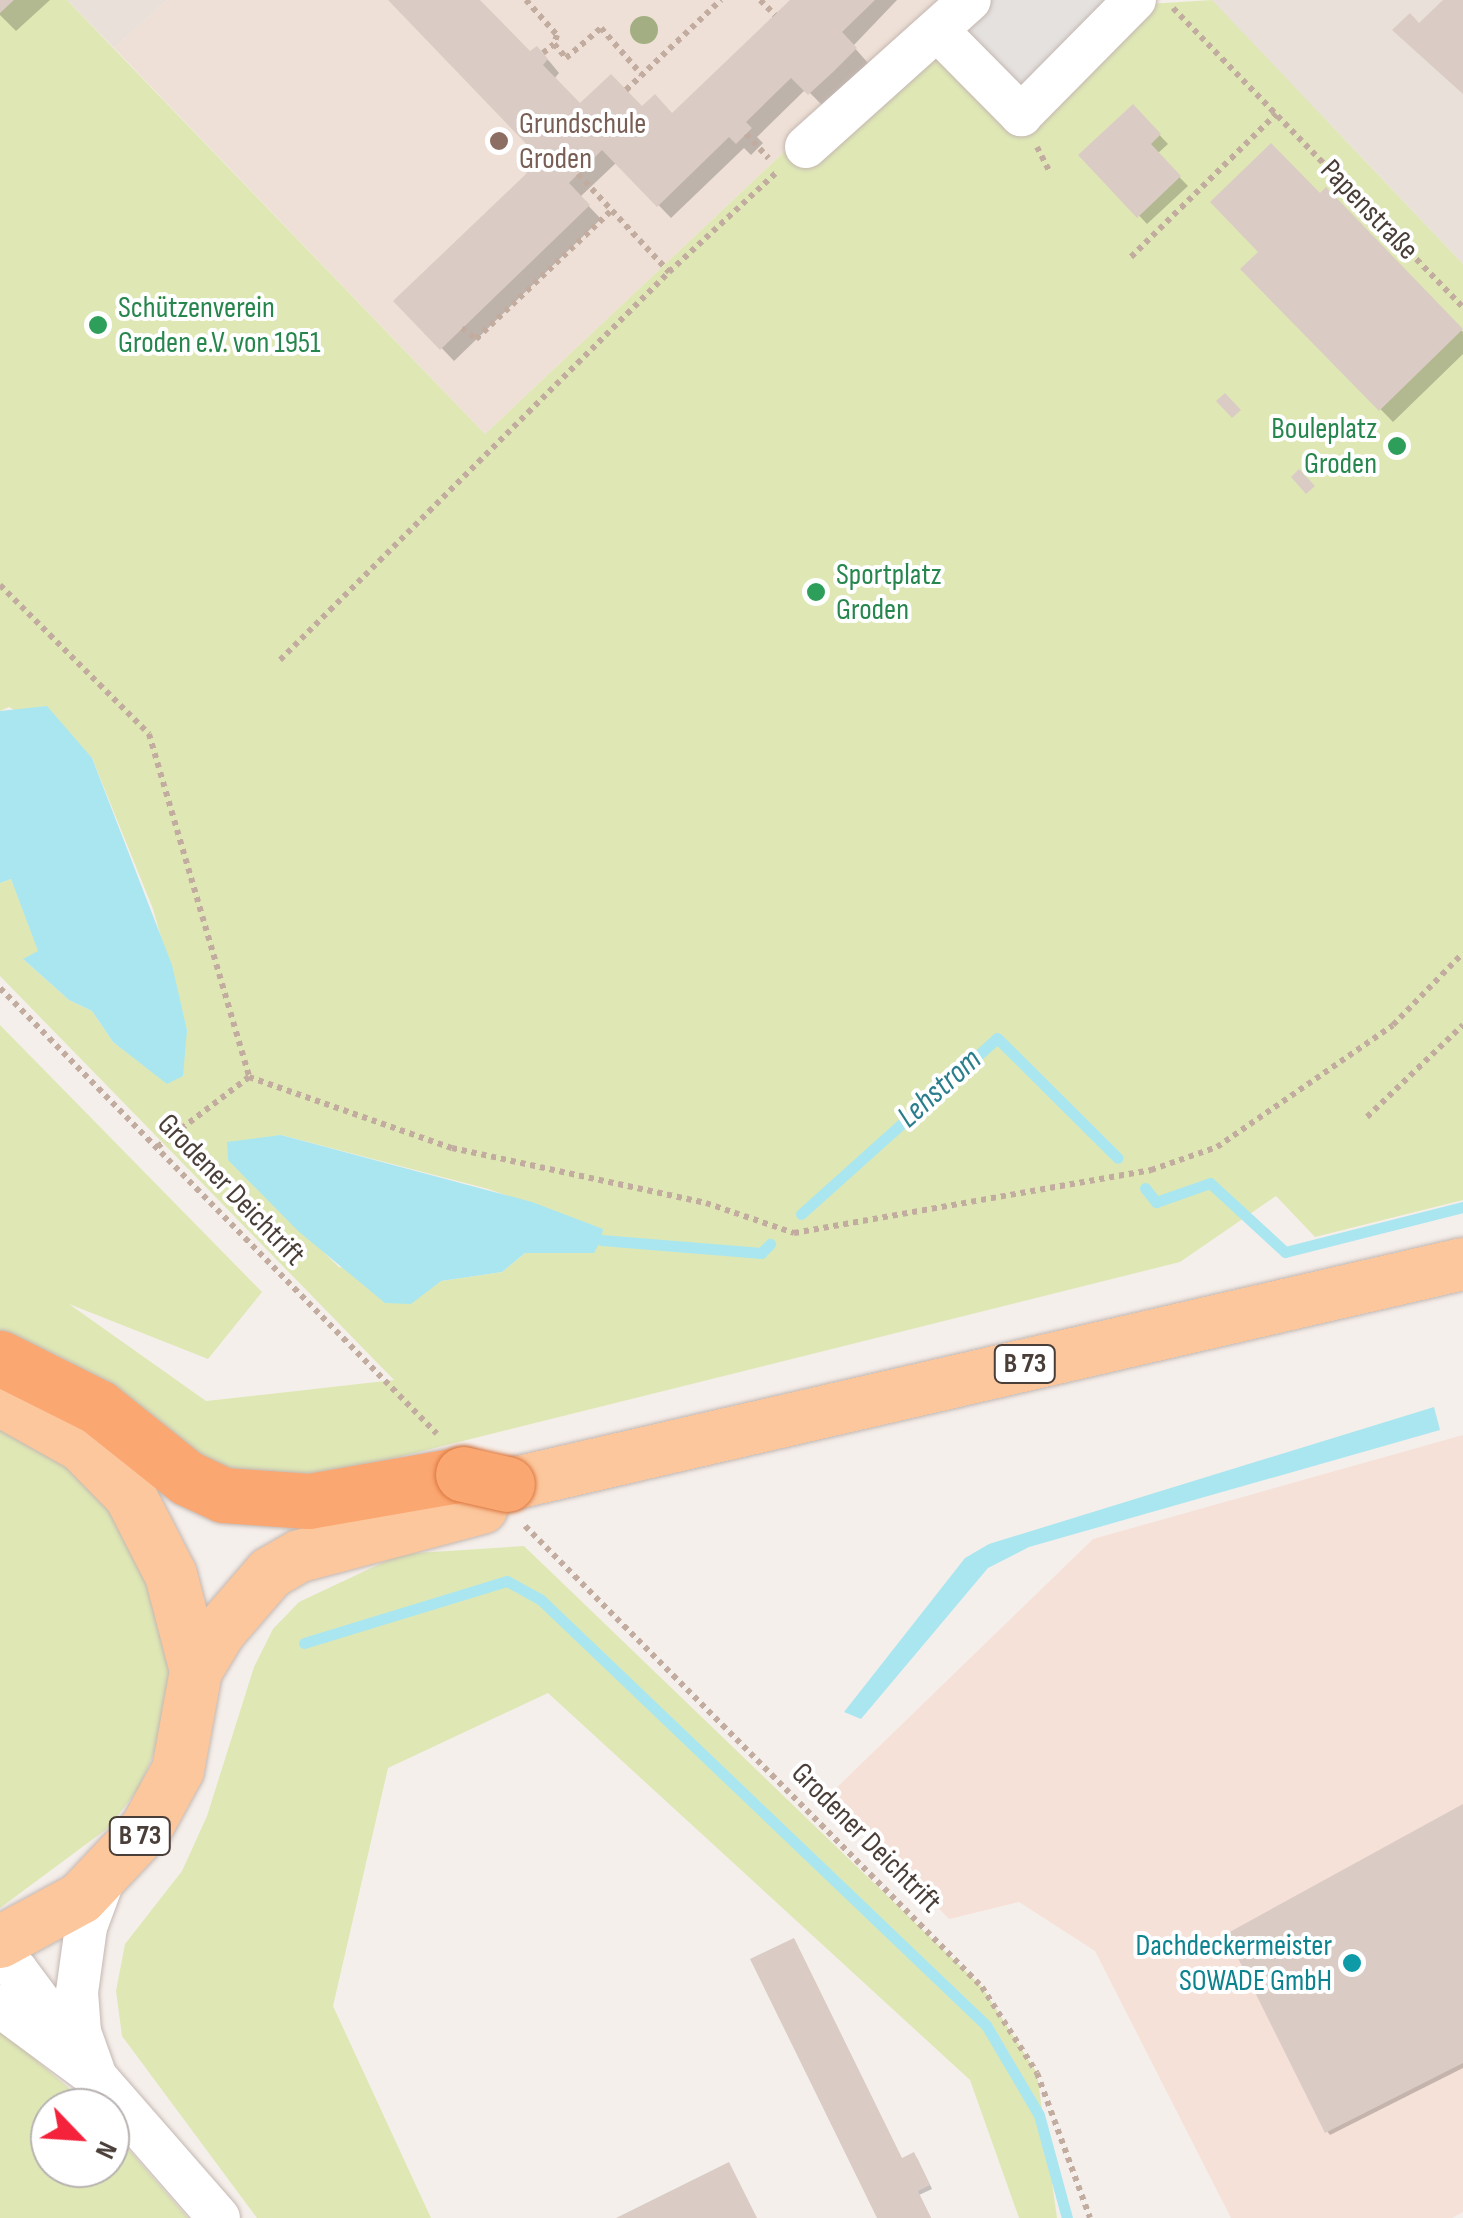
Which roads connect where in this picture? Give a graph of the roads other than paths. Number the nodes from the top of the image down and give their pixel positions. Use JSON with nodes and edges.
{"nodes":[{"id":1,"x":970,"y":0,"type":"edge"},
{"id":2,"x":1135,"y":0,"type":"edge"},
{"id":3,"x":938,"y":30,"type":"junction"},
{"id":4,"x":792,"y":159,"type":"road end"},
{"id":5,"x":1463,"y":1264,"type":"edge"},
{"id":6,"x":0,"y":1358,"type":"edge"},
{"id":7,"x":0,"y":1400,"type":"edge"},
{"id":8,"x":99,"y":1460,"type":"junction"},
{"id":9,"x":497,"y":1488,"type":"joint"},
{"id":10,"x":359,"y":1513,"type":"junction"},
{"id":11,"x":196,"y":1671,"type":"junction"},
{"id":12,"x":102,"y":1881,"type":"junction"},
{"id":13,"x":0,"y":1942,"type":"edge"},
{"id":14,"x":0,"y":1958,"type":"edge"},
{"id":15,"x":0,"y":2006,"type":"edge"},
{"id":16,"x":96,"y":2078,"type":"junction"},
{"id":17,"x":218,"y":2218,"type":"edge"}],
"edges":[{"from":1,"to":3,"type":"street"},
{"from":2,"to":3,"type":"street"},
{"from":3,"to":4,"type":"street"},
{"from":5,"to":9,"type":"main road","number":"B 73"},
{"from":6,"to":10,"type":"highway"},
{"from":7,"to":8,"type":"main road","number":"B 73"},
{"from":8,"to":10,"type":"main road","number":"B 73"},
{"from":8,"to":11,"type":"main road","number":"B 73"},
{"from":9,"to":10,"type":"highway","bridge":true},
{"from":10,"to":11,"type":"main road","number":"B 73"},
{"from":11,"to":12,"type":"main road","number":"B 73"},
{"from":12,"to":13,"type":"main road","number":"B 73"},
{"from":12,"to":16,"type":"street"},
{"from":14,"to":16,"type":"street"},
{"from":15,"to":16,"type":"street"},
{"from":16,"to":17,"type":"street"}]}
